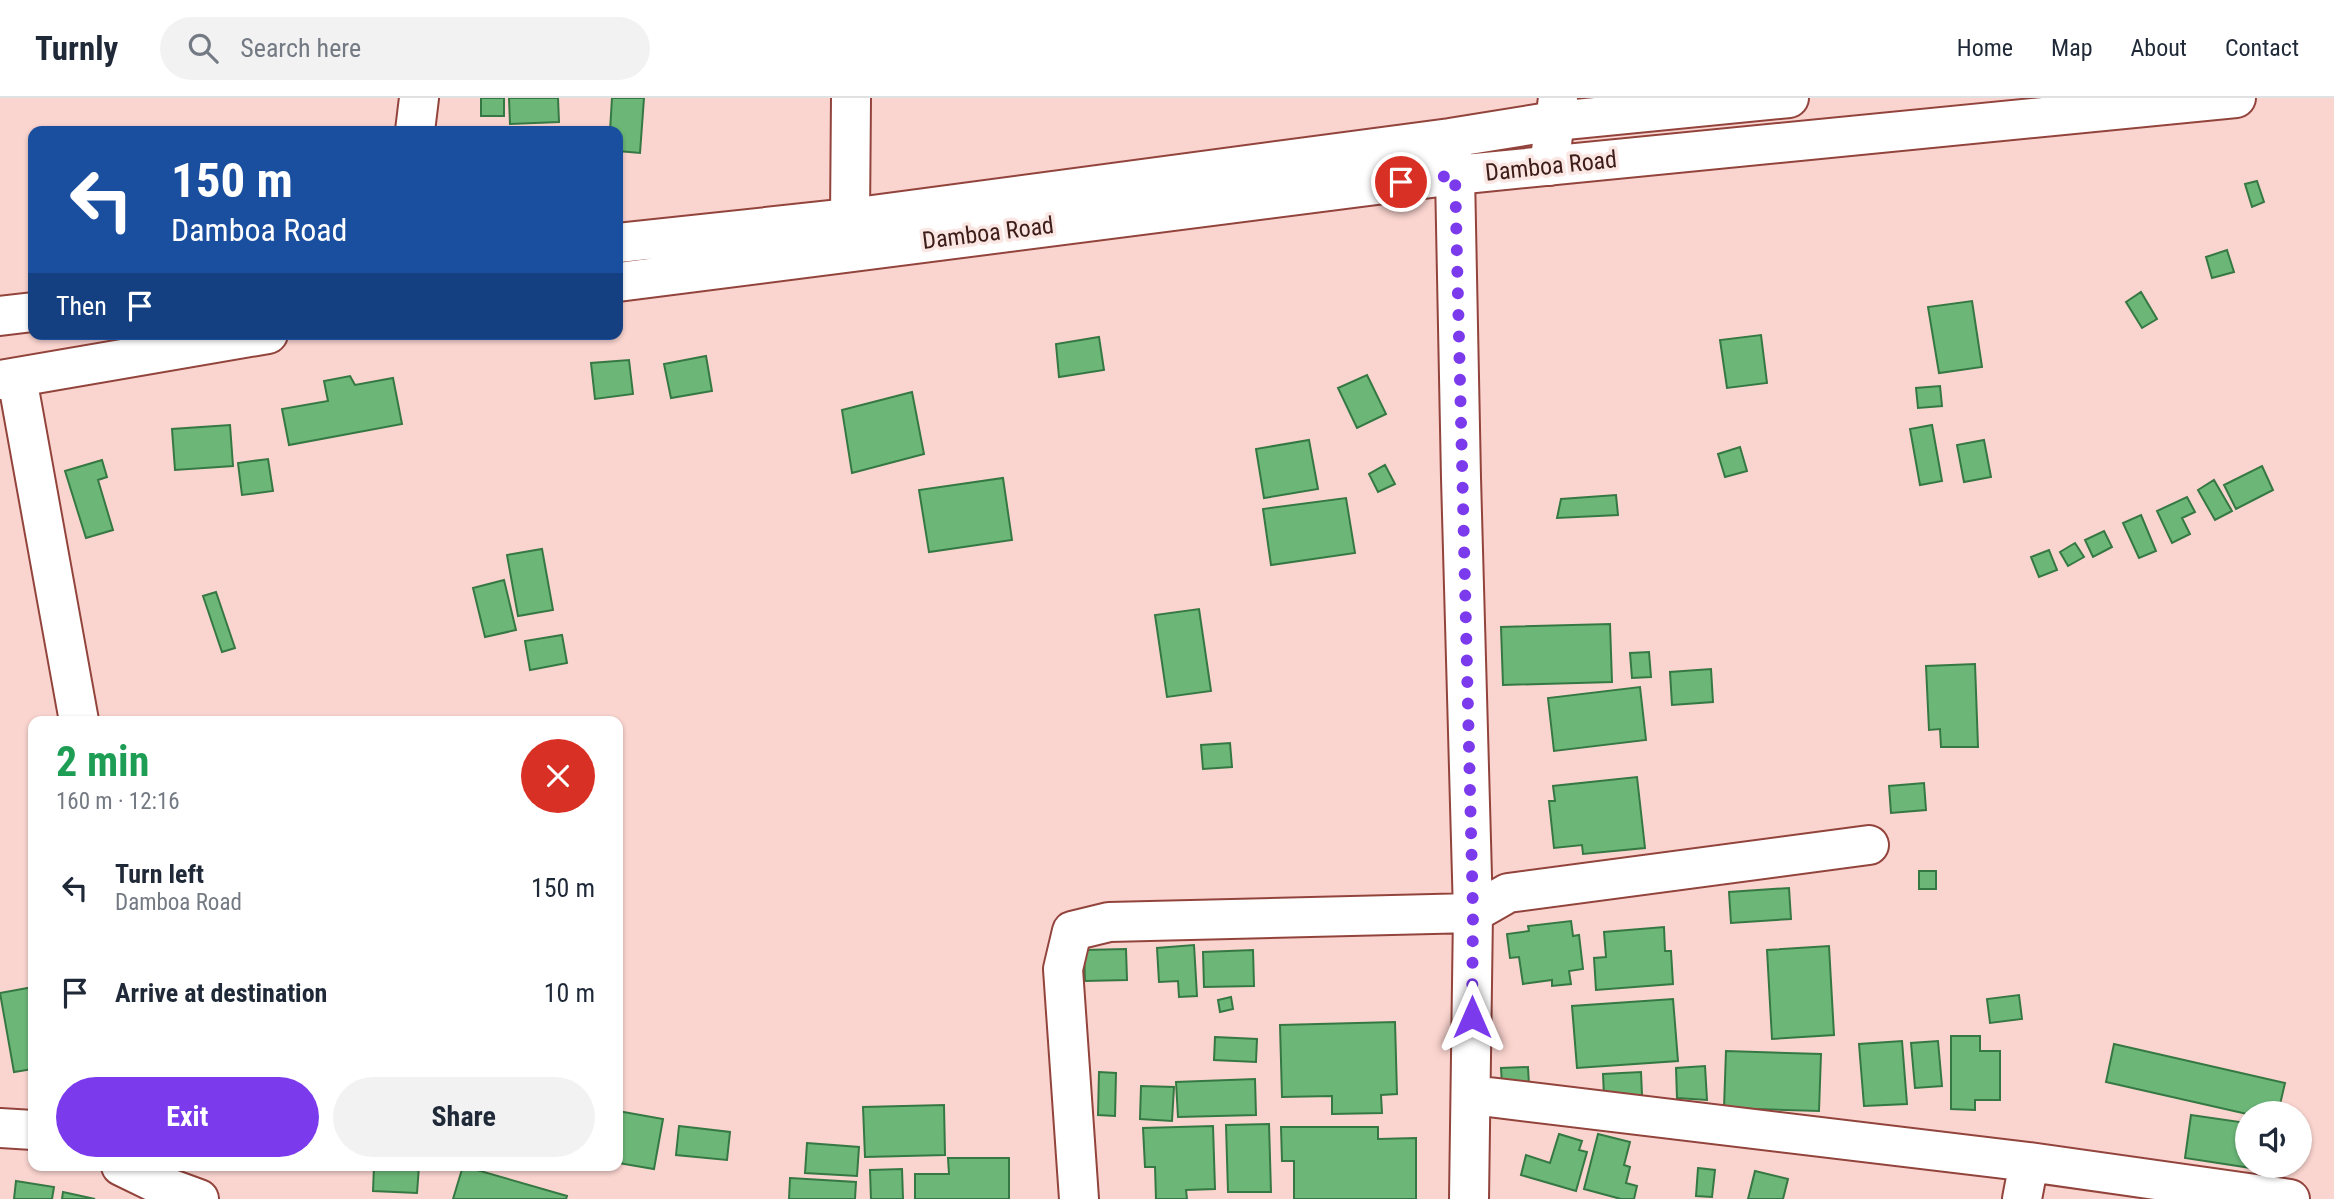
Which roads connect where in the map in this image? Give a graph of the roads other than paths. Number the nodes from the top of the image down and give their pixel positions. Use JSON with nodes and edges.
{"nodes":[{"id":1,"x":419,"y":98,"type":"edge"},
{"id":2,"x":851,"y":98,"type":"edge"},
{"id":3,"x":1789,"y":98,"type":"edge"},
{"id":4,"x":2236,"y":98,"type":"edge"},
{"id":5,"x":1556,"y":110,"type":"edge"},
{"id":6,"x":416,"y":126,"type":"edge"},
{"id":7,"x":1450,"y":138,"type":"junction"},
{"id":8,"x":1549,"y":166,"type":"junction"},
{"id":9,"x":1455,"y":175,"type":"junction"},
{"id":10,"x":850,"y":218,"type":"junction"},
{"id":11,"x":623,"y":242,"type":"edge"},
{"id":12,"x":623,"y":281,"type":"edge"},
{"id":13,"x":28,"y":313,"type":"edge"},
{"id":14,"x":0,"y":316,"type":"edge"},
{"id":15,"x":233,"y":340,"type":"edge"},
{"id":16,"x":8,"y":379,"type":"edge"},
{"id":17,"x":78,"y":716,"type":"edge"},
{"id":18,"x":1869,"y":845,"type":"dead end"},
{"id":19,"x":1473,"y":913,"type":"junction"},
{"id":20,"x":1472,"y":1095,"type":"junction"},
{"id":21,"x":0,"y":1128,"type":"edge"},
{"id":22,"x":28,"y":1130,"type":"edge"},
{"id":23,"x":2029,"y":1162,"type":"junction"},
{"id":24,"x":132,"y":1171,"type":"edge"},
{"id":25,"x":157,"y":1183,"type":"edge"},
{"id":26,"x":200,"y":1199,"type":"edge"},
{"id":27,"x":1079,"y":1199,"type":"edge"},
{"id":28,"x":1469,"y":1199,"type":"edge"},
{"id":29,"x":2022,"y":1199,"type":"edge"},
{"id":30,"x":2290,"y":1199,"type":"edge"}],
"edges":[{"from":1,"to":6,"type":"street"},
{"from":2,"to":10,"type":"street"},
{"from":3,"to":5,"type":"street","name":"Damboa Road"},
{"from":4,"to":8,"type":"street","name":"Damboa Road"},
{"from":5,"to":7,"type":"street","name":"Damboa Road"},
{"from":5,"to":8,"type":"street"},
{"from":7,"to":9,"type":"street"},
{"from":7,"to":10,"type":"street","name":"Damboa Road"},
{"from":8,"to":9,"type":"street","name":"Damboa Road"},
{"from":9,"to":12,"type":"street","name":"Damboa Road"},
{"from":9,"to":19,"type":"street"},
{"from":10,"to":11,"type":"street","name":"Damboa Road"},
{"from":13,"to":14,"type":"street"},
{"from":15,"to":16,"type":"street"},
{"from":16,"to":17,"type":"street"},
{"from":18,"to":19,"type":"street"},
{"from":19,"to":20,"type":"street"},
{"from":19,"to":27,"type":"street"},
{"from":20,"to":23,"type":"street"},
{"from":20,"to":28,"type":"street"},
{"from":21,"to":22,"type":"street"},
{"from":23,"to":29,"type":"street"},
{"from":23,"to":30,"type":"street"},
{"from":24,"to":25,"type":"street"},
{"from":25,"to":26,"type":"street"}]}
